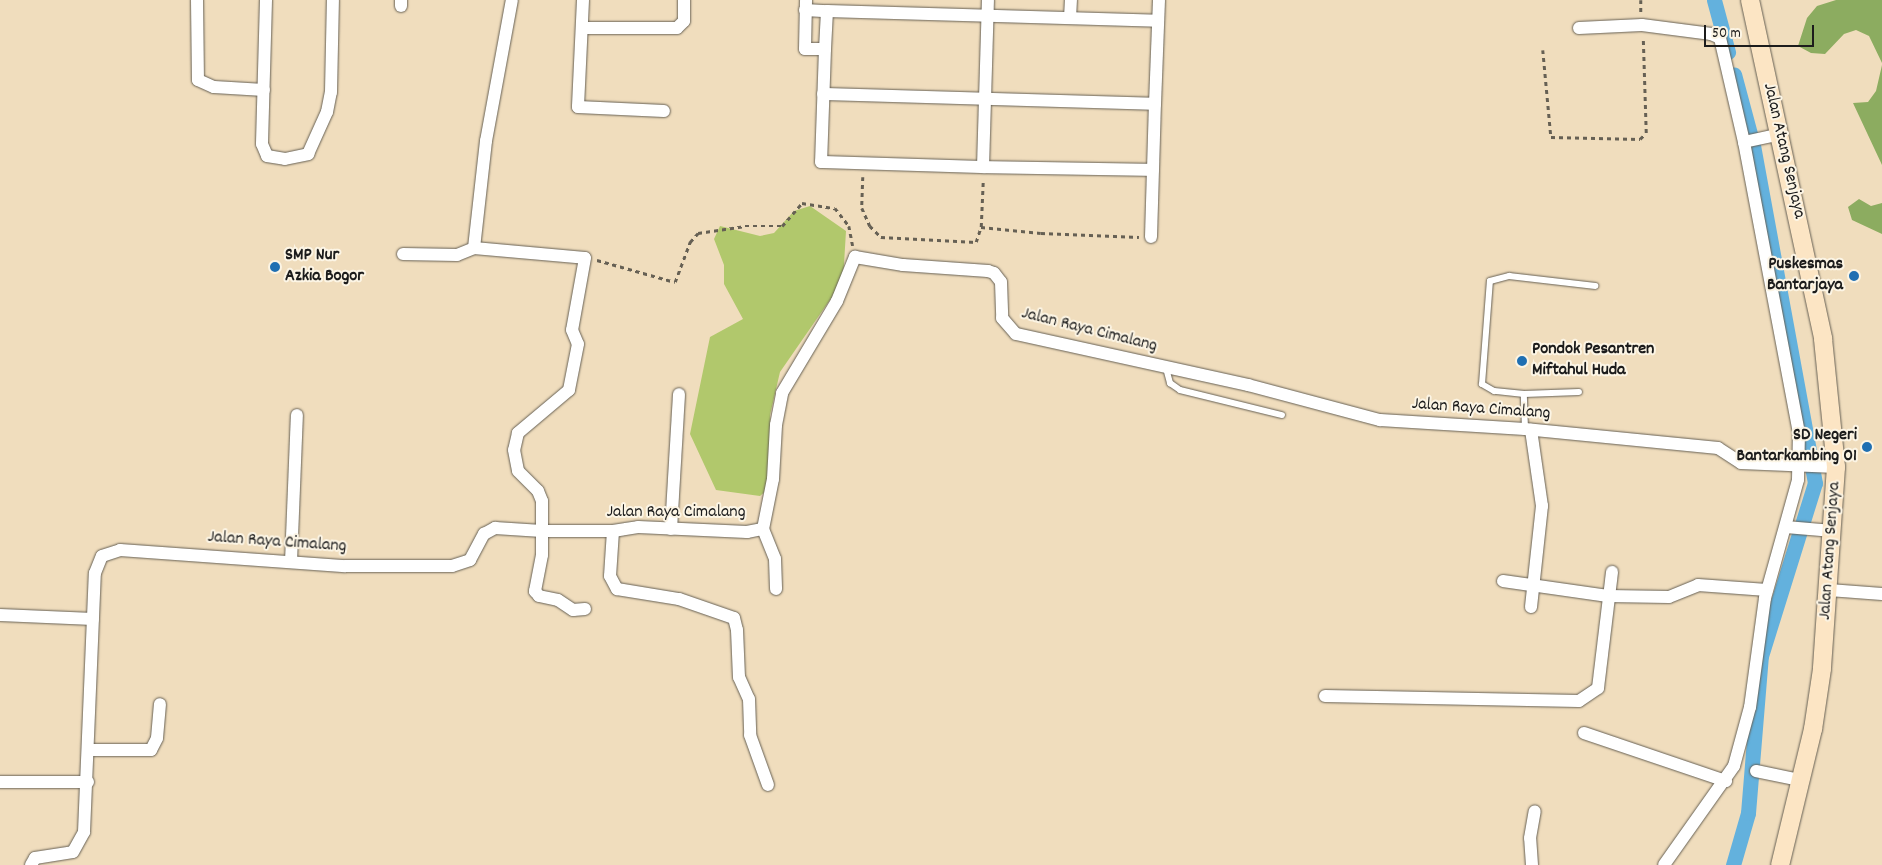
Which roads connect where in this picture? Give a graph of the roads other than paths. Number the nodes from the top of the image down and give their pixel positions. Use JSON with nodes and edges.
{"nodes":[{"id":1,"x":197,"y":0,"type":"edge"},
{"id":2,"x":266,"y":0,"type":"edge"},
{"id":3,"x":333,"y":0,"type":"edge"},
{"id":4,"x":512,"y":0,"type":"edge"},
{"id":5,"x":583,"y":0,"type":"edge"},
{"id":6,"x":684,"y":0,"type":"edge"},
{"id":7,"x":988,"y":0,"type":"edge"},
{"id":8,"x":1071,"y":0,"type":"edge"},
{"id":9,"x":1158,"y":0,"type":"edge"},
{"id":10,"x":1750,"y":0,"type":"edge"},
{"id":11,"x":806,"y":5,"type":"edge"},
{"id":12,"x":895,"y":6,"type":"edge"},
{"id":13,"x":827,"y":11,"type":"junction"},
{"id":14,"x":988,"y":15,"type":"junction"},
{"id":15,"x":1070,"y":18,"type":"junction"},
{"id":16,"x":1158,"y":21,"type":"junction"},
{"id":17,"x":582,"y":28,"type":"junction"},
{"id":18,"x":1579,"y":28,"type":"dead end"},
{"id":19,"x":825,"y":49,"type":"junction"},
{"id":20,"x":264,"y":90,"type":"junction"},
{"id":21,"x":823,"y":94,"type":"junction"},
{"id":22,"x":985,"y":99,"type":"junction"},
{"id":23,"x":1155,"y":104,"type":"junction"},
{"id":24,"x":664,"y":111,"type":"dead end"},
{"id":25,"x":1774,"y":136,"type":"junction"},
{"id":26,"x":1747,"y":141,"type":"junction"},
{"id":27,"x":983,"y":167,"type":"junction"},
{"id":28,"x":1153,"y":170,"type":"junction"},
{"id":29,"x":1151,"y":237,"type":"road end"},
{"id":30,"x":474,"y":248,"type":"junction"},
{"id":31,"x":403,"y":254,"type":"dead end"},
{"id":32,"x":1595,"y":286,"type":"dead end"},
{"id":33,"x":1166,"y":368,"type":"junction"},
{"id":34,"x":1579,"y":392,"type":"dead end"},
{"id":35,"x":679,"y":394,"type":"dead end"},
{"id":36,"x":1524,"y":394,"type":"junction"},
{"id":37,"x":1282,"y":415,"type":"dead end"},
{"id":38,"x":298,"y":416,"type":"dead end"},
{"id":39,"x":1528,"y":430,"type":"junction"},
{"id":40,"x":1801,"y":465,"type":"junction"},
{"id":41,"x":1830,"y":466,"type":"junction"},
{"id":42,"x":1786,"y":527,"type":"junction"},
{"id":43,"x":671,"y":529,"type":"junction"},
{"id":44,"x":763,"y":530,"type":"junction"},
{"id":45,"x":1826,"y":530,"type":"junction"},
{"id":46,"x":542,"y":531,"type":"junction"},
{"id":47,"x":614,"y":531,"type":"junction"},
{"id":48,"x":291,"y":562,"type":"junction"},
{"id":49,"x":1612,"y":572,"type":"dead end"},
{"id":50,"x":1503,"y":581,"type":"dead end"},
{"id":51,"x":1534,"y":585,"type":"junction"},
{"id":52,"x":776,"y":589,"type":"dead end"},
{"id":53,"x":1767,"y":590,"type":"junction"},
{"id":54,"x":1829,"y":590,"type":"junction"},
{"id":55,"x":1882,"y":594,"type":"edge"},
{"id":56,"x":1608,"y":596,"type":"junction"},
{"id":57,"x":1531,"y":607,"type":"dead end"},
{"id":58,"x":585,"y":609,"type":"dead end"},
{"id":59,"x":0,"y":615,"type":"edge"},
{"id":60,"x":93,"y":619,"type":"junction"},
{"id":61,"x":1325,"y":696,"type":"dead end"},
{"id":62,"x":160,"y":704,"type":"dead end"},
{"id":63,"x":1584,"y":733,"type":"dead end"},
{"id":64,"x":88,"y":750,"type":"junction"},
{"id":65,"x":1756,"y":771,"type":"dead end"},
{"id":66,"x":1726,"y":780,"type":"junction"},
{"id":67,"x":1800,"y":780,"type":"junction"},
{"id":68,"x":0,"y":782,"type":"edge"},
{"id":69,"x":88,"y":782,"type":"junction"},
{"id":70,"x":768,"y":785,"type":"dead end"},
{"id":71,"x":1535,"y":811,"type":"dead end"},
{"id":72,"x":31,"y":865,"type":"edge"},
{"id":73,"x":1532,"y":865,"type":"edge"},
{"id":74,"x":1664,"y":865,"type":"edge"},
{"id":75,"x":1780,"y":865,"type":"edge"}],
"edges":[{"from":1,"to":20,"type":"street"},
{"from":2,"to":20,"type":"street"},
{"from":3,"to":20,"type":"street"},
{"from":4,"to":30,"type":"street"},
{"from":5,"to":17,"type":"street"},
{"from":6,"to":17,"type":"street"},
{"from":7,"to":14,"type":"street"},
{"from":8,"to":15,"type":"street"},
{"from":9,"to":16,"type":"street"},
{"from":10,"to":25,"type":"main road","name":"Jalan Atang Senjaya"},
{"from":11,"to":13,"type":"street"},
{"from":11,"to":19,"type":"street"},
{"from":12,"to":13,"type":"street"},
{"from":12,"to":14,"type":"street"},
{"from":13,"to":19,"type":"street"},
{"from":14,"to":15,"type":"street"},
{"from":14,"to":22,"type":"street"},
{"from":15,"to":16,"type":"street"},
{"from":16,"to":23,"type":"street"},
{"from":17,"to":24,"type":"street"},
{"from":18,"to":26,"type":"street"},
{"from":19,"to":21,"type":"street"},
{"from":21,"to":22,"type":"street"},
{"from":21,"to":27,"type":"street"},
{"from":22,"to":23,"type":"street"},
{"from":22,"to":27,"type":"street"},
{"from":23,"to":28,"type":"street"},
{"from":25,"to":26,"type":"street"},
{"from":25,"to":41,"type":"main road","name":"Jalan Atang Senjaya"},
{"from":26,"to":40,"type":"street"},
{"from":27,"to":28,"type":"street"},
{"from":28,"to":29,"type":"street"},
{"from":30,"to":31,"type":"street"},
{"from":30,"to":46,"type":"street"},
{"from":32,"to":36,"type":"lane"},
{"from":33,"to":37,"type":"lane"},
{"from":33,"to":39,"type":"street","name":"Jalan Raya Cimalang"},
{"from":33,"to":44,"type":"street","name":"Jalan Raya Cimalang"},
{"from":34,"to":36,"type":"lane"},
{"from":35,"to":43,"type":"street"},
{"from":36,"to":39,"type":"lane"},
{"from":38,"to":48,"type":"street"},
{"from":39,"to":40,"type":"street","name":"Jalan Raya Cimalang"},
{"from":39,"to":51,"type":"street"},
{"from":40,"to":41,"type":"street","name":"Jalan Raya Cimalang"},
{"from":40,"to":42,"type":"street"},
{"from":41,"to":45,"type":"main road","name":"Jalan Atang Senjaya"},
{"from":42,"to":45,"type":"street"},
{"from":42,"to":53,"type":"street"},
{"from":43,"to":44,"type":"street","name":"Jalan Raya Cimalang"},
{"from":43,"to":47,"type":"street","name":"Jalan Raya Cimalang"},
{"from":44,"to":52,"type":"street"},
{"from":45,"to":54,"type":"main road","name":"Jalan Atang Senjaya"},
{"from":46,"to":47,"type":"street","name":"Jalan Raya Cimalang"},
{"from":46,"to":48,"type":"street","name":"Jalan Raya Cimalang"},
{"from":46,"to":58,"type":"street"},
{"from":47,"to":70,"type":"street"},
{"from":48,"to":60,"type":"street","name":"Jalan Raya Cimalang"},
{"from":49,"to":56,"type":"street"},
{"from":50,"to":51,"type":"street"},
{"from":51,"to":56,"type":"street"},
{"from":51,"to":57,"type":"street"},
{"from":53,"to":56,"type":"street"},
{"from":53,"to":66,"type":"street"},
{"from":54,"to":55,"type":"street"},
{"from":54,"to":67,"type":"main road","name":"Jalan Atang Senjaya"},
{"from":56,"to":61,"type":"street"},
{"from":59,"to":60,"type":"street"},
{"from":60,"to":64,"type":"street","name":"Jalan Raya Cimalang"},
{"from":62,"to":64,"type":"street"},
{"from":63,"to":66,"type":"street"},
{"from":64,"to":69,"type":"street","name":"Jalan Raya Cimalang"},
{"from":65,"to":67,"type":"street"},
{"from":66,"to":74,"type":"street"},
{"from":67,"to":75,"type":"main road","name":"Jalan Atang Senjaya"},
{"from":68,"to":69,"type":"street"},
{"from":69,"to":72,"type":"street","name":"Jalan Raya Cimalang"},
{"from":71,"to":73,"type":"street"}]}
